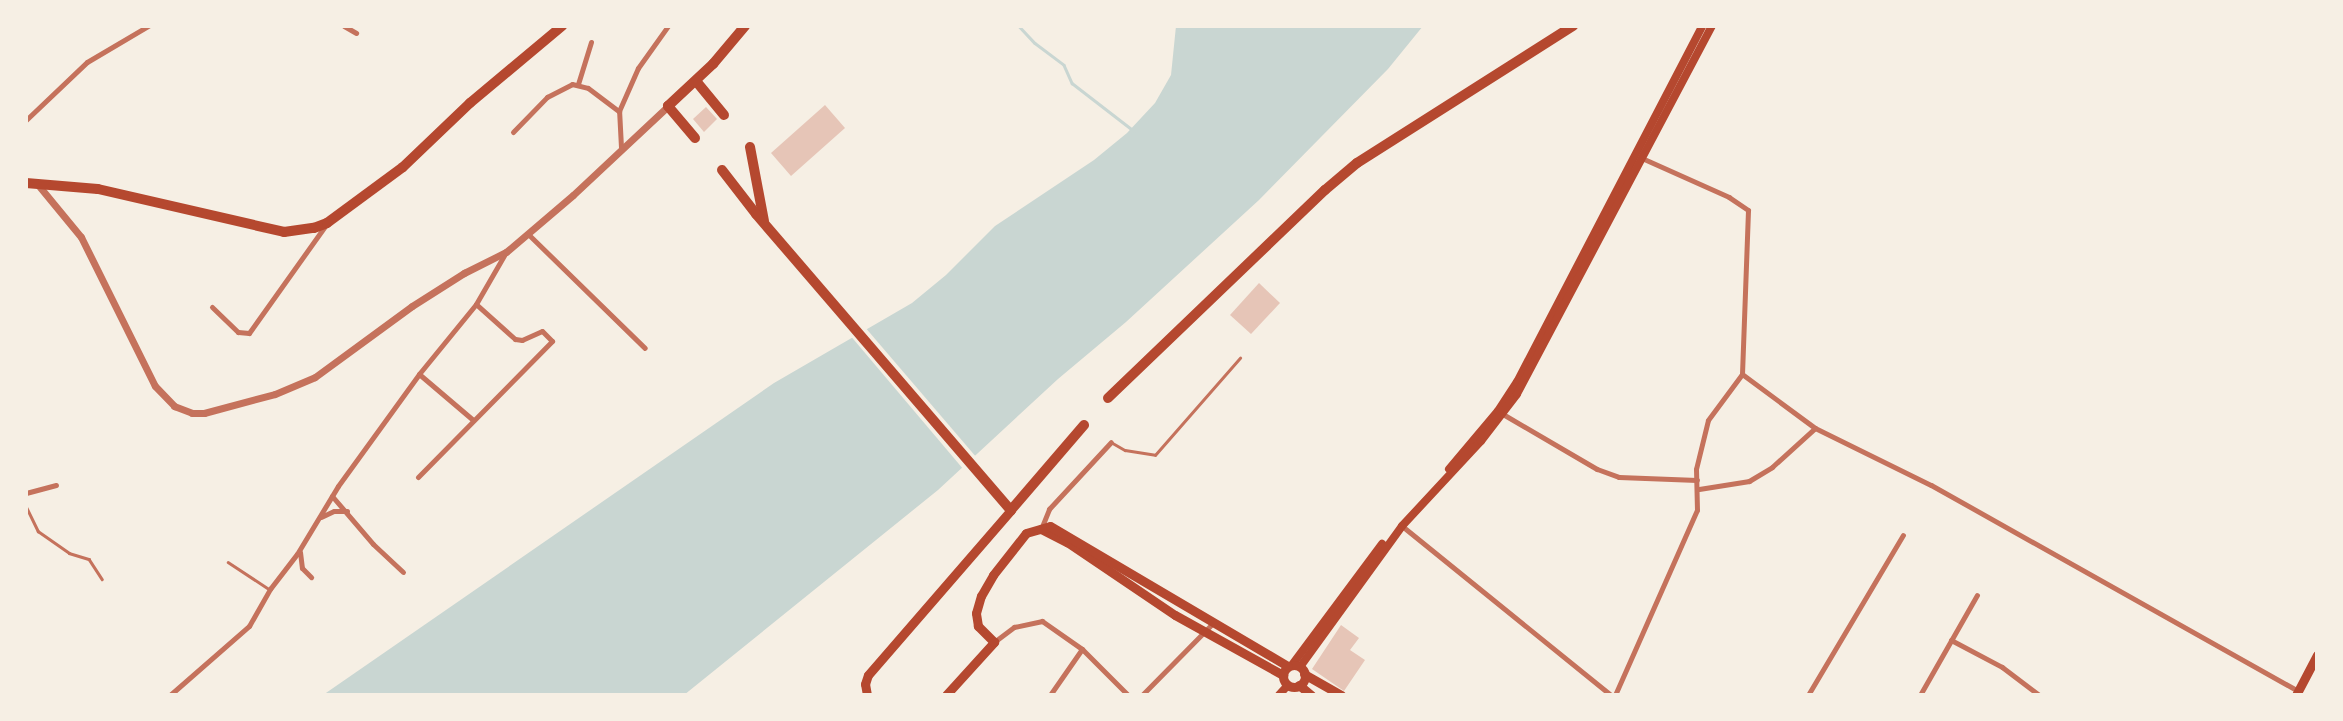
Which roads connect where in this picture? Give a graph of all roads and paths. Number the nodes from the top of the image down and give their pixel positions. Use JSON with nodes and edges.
{"nodes":[{"id":1,"x":148,"y":26,"type":"edge"},
{"id":2,"x":344,"y":26,"type":"edge"},
{"id":3,"x":562,"y":26,"type":"edge"},
{"id":4,"x":668,"y":26,"type":"edge"},
{"id":5,"x":745,"y":26,"type":"edge"},
{"id":6,"x":1573,"y":26,"type":"edge"},
{"id":7,"x":1702,"y":26,"type":"edge"},
{"id":8,"x":1712,"y":26,"type":"edge"},
{"id":9,"x":355,"y":33,"type":"dead end"},
{"id":10,"x":590,"y":43,"type":"dead end"},
{"id":11,"x":696,"y":81,"type":"junction"},
{"id":12,"x":578,"y":84,"type":"junction"},
{"id":13,"x":668,"y":106,"type":"junction"},
{"id":14,"x":619,"y":111,"type":"junction"},
{"id":15,"x":723,"y":115,"type":"dead end"},
{"id":16,"x":26,"y":120,"type":"edge"},
{"id":17,"x":513,"y":132,"type":"dead end"},
{"id":18,"x":695,"y":138,"type":"dead end"},
{"id":19,"x":621,"y":147,"type":"junction"},
{"id":20,"x":750,"y":147,"type":"dead end"},
{"id":21,"x":1639,"y":157,"type":"junction"},
{"id":22,"x":722,"y":170,"type":"dead end"},
{"id":23,"x":26,"y":183,"type":"edge"},
{"id":24,"x":39,"y":186,"type":"junction"},
{"id":25,"x":764,"y":221,"type":"junction"},
{"id":26,"x":327,"y":223,"type":"junction"},
{"id":27,"x":528,"y":234,"type":"junction"},
{"id":28,"x":506,"y":252,"type":"junction"},
{"id":29,"x":476,"y":304,"type":"junction"},
{"id":30,"x":212,"y":307,"type":"dead end"},
{"id":31,"x":645,"y":348,"type":"dead end"},
{"id":32,"x":1240,"y":358,"type":"dead end"},
{"id":33,"x":419,"y":374,"type":"junction"},
{"id":34,"x":1742,"y":374,"type":"junction"},
{"id":35,"x":1108,"y":398,"type":"dead end"},
{"id":36,"x":1501,"y":413,"type":"junction"},
{"id":37,"x":473,"y":421,"type":"junction"},
{"id":38,"x":1084,"y":425,"type":"dead end"},
{"id":39,"x":1815,"y":428,"type":"junction"},
{"id":40,"x":1111,"y":442,"type":"joint"},
{"id":41,"x":418,"y":477,"type":"dead end"},
{"id":42,"x":1697,"y":480,"type":"junction"},
{"id":43,"x":56,"y":485,"type":"dead end"},
{"id":44,"x":1699,"y":489,"type":"junction"},
{"id":45,"x":26,"y":493,"type":"edge"},
{"id":46,"x":332,"y":496,"type":"junction"},
{"id":47,"x":26,"y":506,"type":"edge"},
{"id":48,"x":1011,"y":510,"type":"junction"},
{"id":49,"x":347,"y":511,"type":"junction"},
{"id":50,"x":316,"y":523,"type":"junction"},
{"id":51,"x":1402,"y":526,"type":"junction"},
{"id":52,"x":1041,"y":529,"type":"junction"},
{"id":53,"x":1903,"y":535,"type":"dead end"},
{"id":54,"x":303,"y":542,"type":"junction"},
{"id":55,"x":228,"y":562,"type":"dead end"},
{"id":56,"x":403,"y":572,"type":"dead end"},
{"id":57,"x":311,"y":577,"type":"dead end"},
{"id":58,"x":102,"y":579,"type":"dead end"},
{"id":59,"x":270,"y":589,"type":"junction"},
{"id":60,"x":1977,"y":595,"type":"dead end"},
{"id":61,"x":1209,"y":627,"type":"junction"},
{"id":62,"x":1951,"y":640,"type":"junction"},
{"id":63,"x":994,"y":642,"type":"junction"},
{"id":64,"x":1082,"y":649,"type":"junction"},
{"id":65,"x":2317,"y":655,"type":"edge"},
{"id":66,"x":1294,"y":669,"type":"junction"},
{"id":67,"x":1288,"y":685,"type":"junction"},
{"id":68,"x":1299,"y":685,"type":"junction"},
{"id":69,"x":866,"y":693,"type":"edge"},
{"id":70,"x":2297,"y":693,"type":"edge"},
{"id":71,"x":170,"y":695,"type":"edge"},
{"id":72,"x":946,"y":695,"type":"edge"},
{"id":73,"x":1050,"y":695,"type":"edge"},
{"id":74,"x":1128,"y":695,"type":"edge"},
{"id":75,"x":1142,"y":695,"type":"edge"},
{"id":76,"x":1279,"y":695,"type":"edge"},
{"id":77,"x":1311,"y":695,"type":"edge"},
{"id":78,"x":1340,"y":695,"type":"edge"},
{"id":79,"x":1613,"y":695,"type":"edge"},
{"id":80,"x":1808,"y":695,"type":"edge"},
{"id":81,"x":1920,"y":695,"type":"edge"},
{"id":82,"x":2039,"y":695,"type":"edge"}],
"edges":[{"from":1,"to":16,"type":"street"},
{"from":2,"to":9,"type":"street"},
{"from":3,"to":26,"type":"highway"},
{"from":4,"to":14,"type":"street"},
{"from":5,"to":11,"type":"highway"},
{"from":6,"to":35,"type":"highway"},
{"from":7,"to":21,"type":"main road"},
{"from":8,"to":21,"type":"main road"},
{"from":10,"to":12,"type":"street"},
{"from":11,"to":13,"type":"highway"},
{"from":11,"to":15,"type":"highway"},
{"from":12,"to":14,"type":"street"},
{"from":12,"to":17,"type":"street"},
{"from":13,"to":18,"type":"highway"},
{"from":13,"to":19,"type":"street"},
{"from":14,"to":19,"type":"street"},
{"from":19,"to":27,"type":"street"},
{"from":20,"to":25,"type":"highway"},
{"from":21,"to":34,"type":"street"},
{"from":21,"to":36,"type":"main road"},
{"from":22,"to":25,"type":"highway"},
{"from":23,"to":24,"type":"highway"},
{"from":24,"to":26,"type":"highway"},
{"from":24,"to":28,"type":"street"},
{"from":25,"to":48,"type":"highway"},
{"from":26,"to":30,"type":"street"},
{"from":27,"to":28,"type":"street"},
{"from":27,"to":31,"type":"street"},
{"from":28,"to":29,"type":"street"},
{"from":29,"to":33,"type":"street"},
{"from":29,"to":37,"type":"street"},
{"from":32,"to":40,"type":"lane"},
{"from":33,"to":37,"type":"street"},
{"from":33,"to":46,"type":"street"},
{"from":34,"to":39,"type":"street"},
{"from":34,"to":42,"type":"street"},
{"from":36,"to":42,"type":"street"},
{"from":36,"to":51,"type":"main road"},
{"from":36,"to":66,"type":"main road"},
{"from":37,"to":41,"type":"street"},
{"from":38,"to":48,"type":"highway"},
{"from":39,"to":44,"type":"street"},
{"from":39,"to":70,"type":"street"},
{"from":40,"to":52,"type":"street"},
{"from":42,"to":44,"type":"street"},
{"from":43,"to":45,"type":"street"},
{"from":44,"to":79,"type":"street"},
{"from":46,"to":49,"type":"street"},
{"from":46,"to":50,"type":"street"},
{"from":47,"to":58,"type":"lane"},
{"from":48,"to":69,"type":"main road"},
{"from":49,"to":50,"type":"street"},
{"from":49,"to":56,"type":"street"},
{"from":50,"to":54,"type":"street"},
{"from":51,"to":66,"type":"main road"},
{"from":51,"to":79,"type":"street"},
{"from":52,"to":61,"type":"main road"},
{"from":52,"to":63,"type":"main road"},
{"from":53,"to":80,"type":"street"},
{"from":54,"to":57,"type":"street"},
{"from":54,"to":59,"type":"street"},
{"from":55,"to":59,"type":"lane"},
{"from":59,"to":71,"type":"street"},
{"from":60,"to":62,"type":"street"},
{"from":61,"to":66,"type":"main road"},
{"from":61,"to":75,"type":"street"},
{"from":62,"to":81,"type":"street"},
{"from":62,"to":82,"type":"street"},
{"from":63,"to":64,"type":"street"},
{"from":63,"to":72,"type":"main road"},
{"from":64,"to":73,"type":"street"},
{"from":64,"to":74,"type":"street"},
{"from":65,"to":70,"type":"main road"},
{"from":66,"to":67,"type":"main road"},
{"from":66,"to":68,"type":"main road"},
{"from":66,"to":78,"type":"main road"},
{"from":67,"to":68,"type":"main road"},
{"from":67,"to":76,"type":"main road"},
{"from":68,"to":77,"type":"main road"}]}
